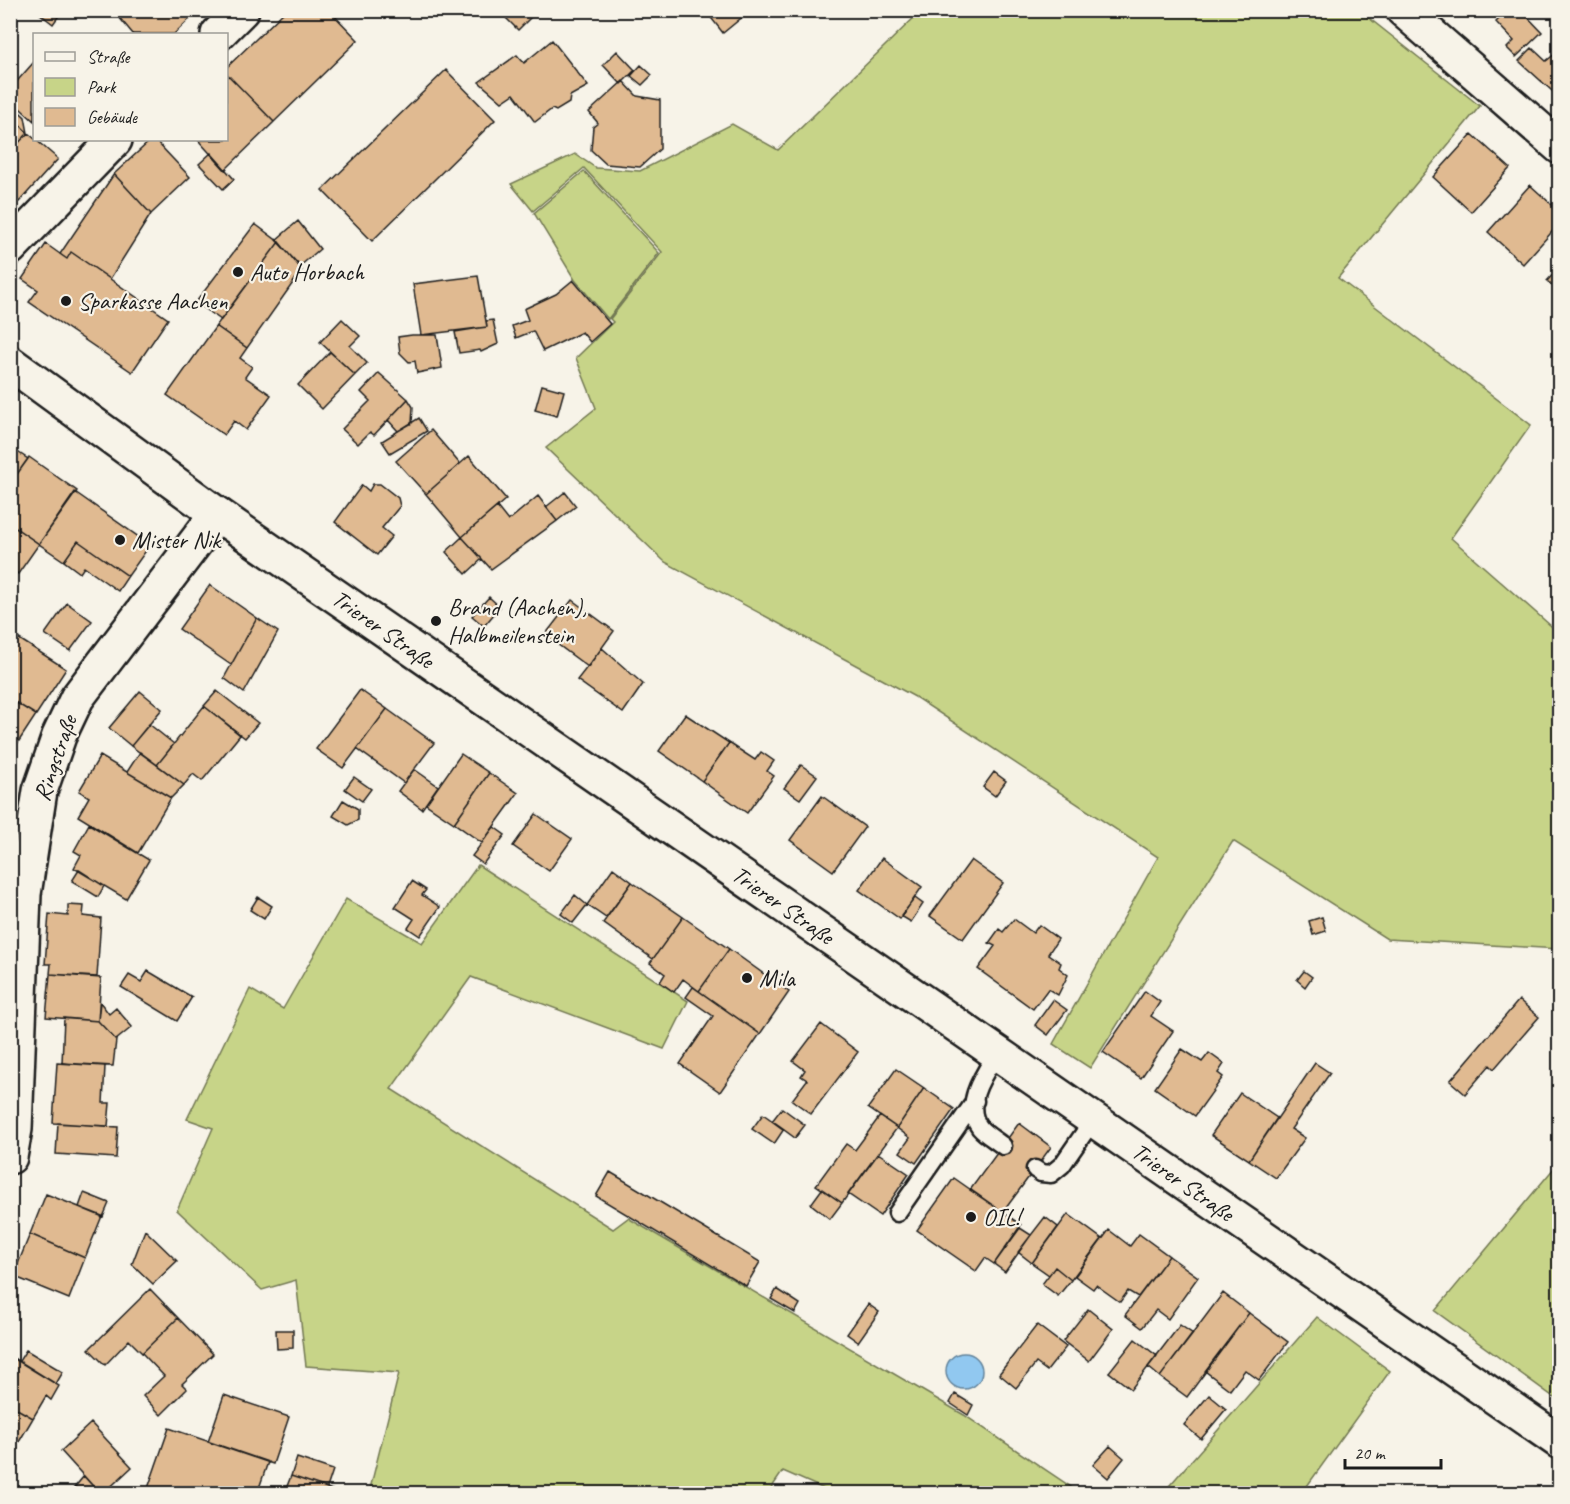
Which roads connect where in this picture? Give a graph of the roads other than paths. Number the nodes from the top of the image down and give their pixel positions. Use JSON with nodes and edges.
{"nodes":[{"id":1,"x":242,"y":10,"type":"edge"},
{"id":2,"x":1403,"y":10,"type":"edge"},
{"id":3,"x":219,"y":33,"type":"edge"},
{"id":4,"x":114,"y":141,"type":"edge"},
{"id":5,"x":1558,"y":141,"type":"edge"},
{"id":6,"x":10,"y":248,"type":"edge"},
{"id":7,"x":10,"y":363,"type":"edge"},
{"id":8,"x":217,"y":514,"type":"junction"},
{"id":9,"x":996,"y":1055,"type":"junction"},
{"id":10,"x":975,"y":1101,"type":"junction"},
{"id":11,"x":1093,"y":1120,"type":"junction"},
{"id":12,"x":1003,"y":1146,"type":"dead end"},
{"id":13,"x":10,"y":1157,"type":"edge"},
{"id":14,"x":1035,"y":1169,"type":"dead end"},
{"id":15,"x":897,"y":1213,"type":"dead end"},
{"id":16,"x":1560,"y":1442,"type":"edge"}],
"edges":[{"from":1,"to":3,"type":"main road"},
{"from":2,"to":5,"type":"main road"},
{"from":4,"to":6,"type":"main road"},
{"from":7,"to":8,"type":"main road","name":"Trierer Straße"},
{"from":8,"to":9,"type":"main road","name":"Trierer Straße"},
{"from":8,"to":13,"type":"main road","name":"Ringstraße"},
{"from":9,"to":10,"type":"lane"},
{"from":9,"to":11,"type":"main road","name":"Trierer Straße"},
{"from":10,"to":12,"type":"lane"},
{"from":10,"to":15,"type":"lane"},
{"from":11,"to":14,"type":"lane"},
{"from":11,"to":16,"type":"main road","name":"Trierer Straße"}]}
